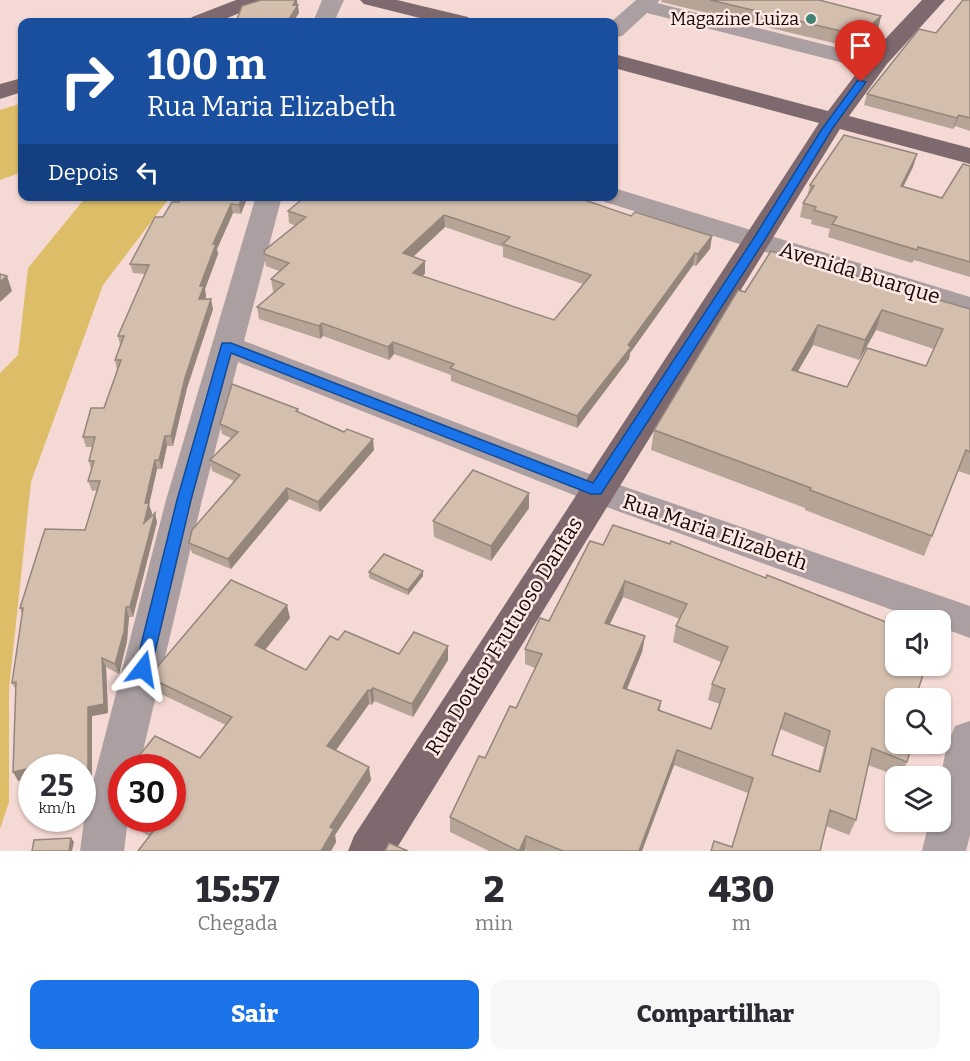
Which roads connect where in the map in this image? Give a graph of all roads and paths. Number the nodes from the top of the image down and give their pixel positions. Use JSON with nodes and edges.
{"nodes":[{"id":1,"x":225,"y":0,"type":"edge"},
{"id":2,"x":254,"y":0,"type":"edge"},
{"id":3,"x":333,"y":0,"type":"edge"},
{"id":4,"x":371,"y":0,"type":"edge"},
{"id":5,"x":403,"y":0,"type":"edge"},
{"id":6,"x":934,"y":0,"type":"edge"},
{"id":7,"x":646,"y":3,"type":"edge"},
{"id":8,"x":195,"y":18,"type":"edge"},
{"id":9,"x":198,"y":18,"type":"edge"},
{"id":10,"x":326,"y":18,"type":"edge"},
{"id":11,"x":444,"y":18,"type":"edge"},
{"id":12,"x":455,"y":18,"type":"edge"},
{"id":13,"x":618,"y":28,"type":"edge"},
{"id":14,"x":618,"y":62,"type":"edge"},
{"id":15,"x":875,"y":64,"type":"junction"},
{"id":16,"x":18,"y":77,"type":"edge"},
{"id":17,"x":0,"y":83,"type":"edge"},
{"id":18,"x":18,"y":86,"type":"edge"},
{"id":19,"x":0,"y":92,"type":"edge"},
{"id":20,"x":834,"y":120,"type":"junction"},
{"id":21,"x":970,"y":156,"type":"edge"},
{"id":22,"x":618,"y":197,"type":"edge"},
{"id":23,"x":268,"y":201,"type":"edge"},
{"id":24,"x":758,"y":241,"type":"junction"},
{"id":25,"x":970,"y":307,"type":"edge"},
{"id":26,"x":226,"y":346,"type":"junction"},
{"id":27,"x":596,"y":490,"type":"junction"},
{"id":28,"x":970,"y":622,"type":"edge"},
{"id":29,"x":970,"y":739,"type":"edge"},
{"id":30,"x":102,"y":851,"type":"edge"},
{"id":31,"x":370,"y":851,"type":"edge"},
{"id":32,"x":944,"y":851,"type":"edge"}],
"edges":[{"from":1,"to":8,"type":"main road"},
{"from":2,"to":9,"type":"main road"},
{"from":3,"to":10,"type":"street"},
{"from":4,"to":11,"type":"main road"},
{"from":5,"to":12,"type":"main road"},
{"from":6,"to":15,"type":"main road","name":"Rua Doutor Frutuoso Dantas"},
{"from":7,"to":13,"type":"street"},
{"from":7,"to":15,"type":"street"},
{"from":14,"to":20,"type":"main road"},
{"from":15,"to":20,"type":"main road","name":"Rua Doutor Frutuoso Dantas"},
{"from":16,"to":17,"type":"main road"},
{"from":18,"to":19,"type":"main road"},
{"from":20,"to":21,"type":"main road"},
{"from":20,"to":24,"type":"main road","name":"Rua Doutor Frutuoso Dantas"},
{"from":22,"to":24,"type":"street","name":"Avenida Buarque"},
{"from":23,"to":26,"type":"street"},
{"from":24,"to":25,"type":"street","name":"Avenida Buarque"},
{"from":24,"to":27,"type":"main road","name":"Rua Doutor Frutuoso Dantas"},
{"from":26,"to":27,"type":"street","name":"Rua Maria Elizabeth"},
{"from":26,"to":30,"type":"street"},
{"from":27,"to":28,"type":"street","name":"Rua Maria Elizabeth"},
{"from":27,"to":31,"type":"main road","name":"Rua Doutor Frutuoso Dantas"},
{"from":29,"to":32,"type":"street"}]}
